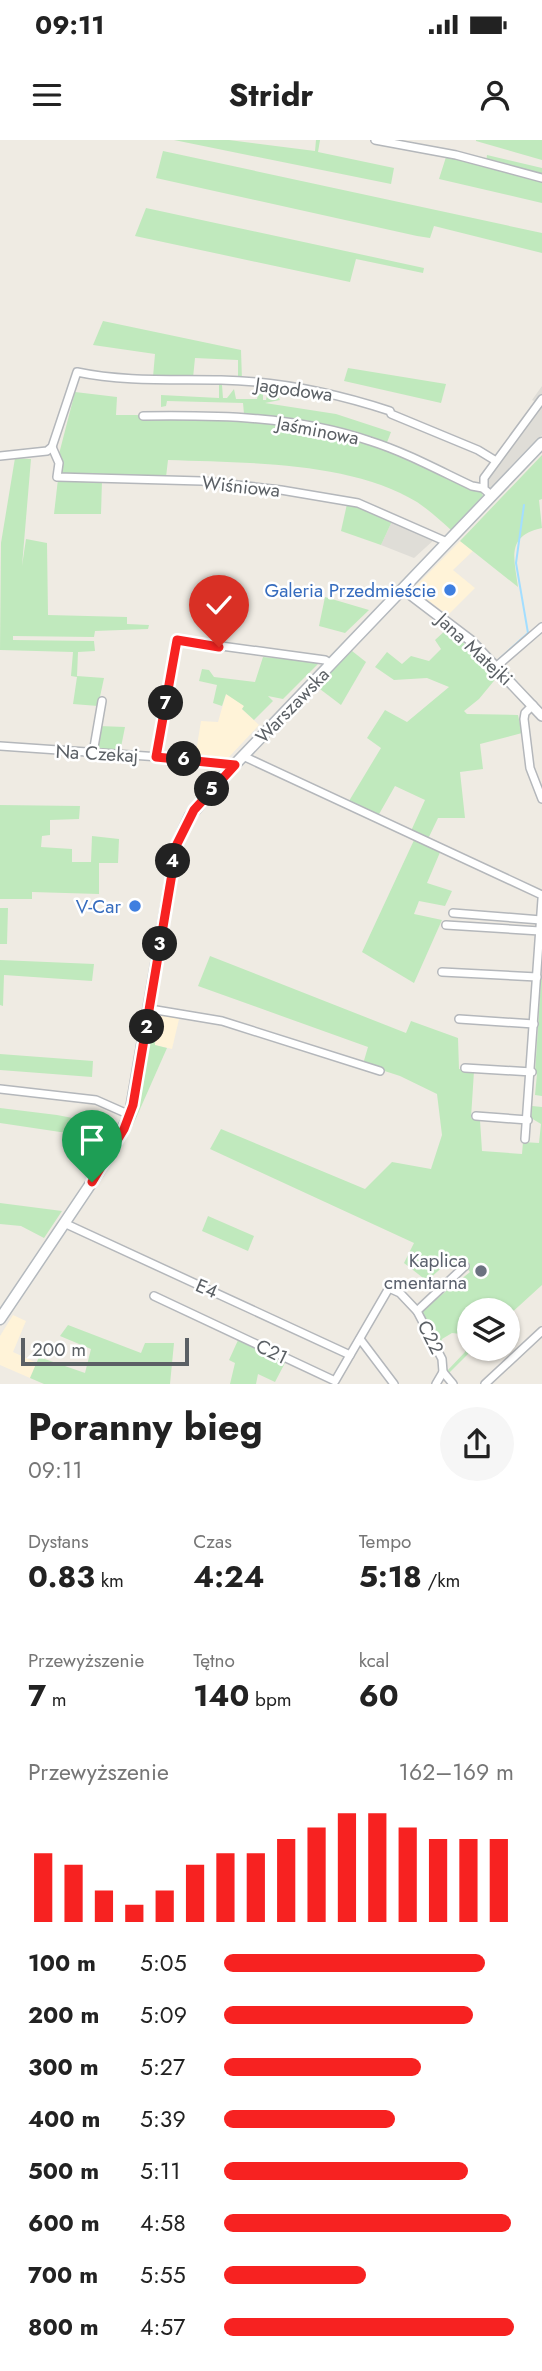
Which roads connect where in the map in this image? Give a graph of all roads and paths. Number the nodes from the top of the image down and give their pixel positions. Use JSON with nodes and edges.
{"nodes":[{"id":1,"x":375,"y":140,"type":"edge"},
{"id":2,"x":542,"y":178,"type":"edge"},
{"id":3,"x":542,"y":398,"type":"edge"},
{"id":4,"x":142,"y":416,"type":"dead end"},
{"id":5,"x":542,"y":443,"type":"edge"},
{"id":6,"x":52,"y":447,"type":"junction"},
{"id":7,"x":0,"y":456,"type":"edge"},
{"id":8,"x":496,"y":461,"type":"junction"},
{"id":9,"x":483,"y":488,"type":"junction"},
{"id":10,"x":492,"y":496,"type":"junction"},
{"id":11,"x":447,"y":542,"type":"junction"},
{"id":12,"x":403,"y":589,"type":"junction"},
{"id":13,"x":542,"y":627,"type":"edge"},
{"id":14,"x":331,"y":664,"type":"junction"},
{"id":15,"x":497,"y":666,"type":"junction"},
{"id":16,"x":102,"y":701,"type":"dead end"},
{"id":17,"x":533,"y":705,"type":"junction"},
{"id":18,"x":542,"y":716,"type":"edge"},
{"id":19,"x":0,"y":747,"type":"edge"},
{"id":20,"x":93,"y":753,"type":"junction"},
{"id":21,"x":243,"y":756,"type":"junction"},
{"id":22,"x":156,"y":757,"type":"junction"},
{"id":23,"x":235,"y":765,"type":"junction"},
{"id":24,"x":542,"y":799,"type":"edge"},
{"id":25,"x":542,"y":897,"type":"edge"},
{"id":26,"x":453,"y":913,"type":"dead end"},
{"id":27,"x":541,"y":920,"type":"edge"},
{"id":28,"x":446,"y":925,"type":"dead end"},
{"id":29,"x":540,"y":931,"type":"junction"},
{"id":30,"x":442,"y":972,"type":"dead end"},
{"id":31,"x":537,"y":977,"type":"junction"},
{"id":32,"x":150,"y":1009,"type":"junction"},
{"id":33,"x":459,"y":1020,"type":"dead end"},
{"id":34,"x":534,"y":1024,"type":"junction"},
{"id":35,"x":465,"y":1068,"type":"dead end"},
{"id":36,"x":380,"y":1071,"type":"dead end"},
{"id":37,"x":531,"y":1072,"type":"junction"},
{"id":38,"x":0,"y":1089,"type":"edge"},
{"id":39,"x":130,"y":1115,"type":"junction"},
{"id":40,"x":476,"y":1116,"type":"dead end"},
{"id":41,"x":528,"y":1120,"type":"junction"},
{"id":42,"x":526,"y":1139,"type":"dead end"},
{"id":43,"x":64,"y":1223,"type":"junction"},
{"id":44,"x":465,"y":1266,"type":"dead end"},
{"id":45,"x":154,"y":1296,"type":"dead end"},
{"id":46,"x":417,"y":1311,"type":"junction"},
{"id":47,"x":0,"y":1319,"type":"edge"},
{"id":48,"x":542,"y":1331,"type":"edge"},
{"id":49,"x":360,"y":1339,"type":"junction"},
{"id":50,"x":350,"y":1355,"type":"junction"},
{"id":51,"x":443,"y":1372,"type":"junction"},
{"id":52,"x":394,"y":1384,"type":"edge"},
{"id":53,"x":436,"y":1384,"type":"edge"},
{"id":54,"x":453,"y":1384,"type":"edge"},
{"id":55,"x":485,"y":1384,"type":"edge"}],
"edges":[{"from":1,"to":2,"type":"street"},
{"from":3,"to":8,"type":"street"},
{"from":4,"to":9,"type":"street","name":"Jaśminowa"},
{"from":5,"to":10,"type":"main road","name":"Warszawska"},
{"from":6,"to":7,"type":"street"},
{"from":6,"to":8,"type":"street","name":"Jagodowa"},
{"from":6,"to":11,"type":"street","name":"Wiśniowa"},
{"from":8,"to":9,"type":"street"},
{"from":9,"to":10,"type":"street"},
{"from":10,"to":11,"type":"main road","name":"Warszawska"},
{"from":11,"to":12,"type":"main road","name":"Warszawska"},
{"from":12,"to":14,"type":"main road","name":"Warszawska"},
{"from":12,"to":15,"type":"street","name":"Jana Matejki"},
{"from":13,"to":15,"type":"street"},
{"from":14,"to":21,"type":"main road","name":"Warszawska"},
{"from":14,"to":22,"type":"street"},
{"from":15,"to":17,"type":"street","name":"Jana Matejki"},
{"from":16,"to":20,"type":"street"},
{"from":17,"to":18,"type":"street","name":"Jana Matejki"},
{"from":17,"to":24,"type":"street"},
{"from":19,"to":20,"type":"street","name":"Na Czekaj"},
{"from":20,"to":22,"type":"street","name":"Na Czekaj"},
{"from":21,"to":23,"type":"main road","name":"Warszawska"},
{"from":21,"to":25,"type":"street"},
{"from":22,"to":23,"type":"street","name":"Na Czekaj"},
{"from":23,"to":32,"type":"main road","name":"Warszawska"},
{"from":25,"to":27,"type":"street"},
{"from":26,"to":27,"type":"street"},
{"from":27,"to":29,"type":"street"},
{"from":28,"to":29,"type":"street"},
{"from":29,"to":31,"type":"street"},
{"from":30,"to":31,"type":"street"},
{"from":31,"to":34,"type":"street"},
{"from":32,"to":36,"type":"street"},
{"from":32,"to":39,"type":"main road","name":"Warszawska"},
{"from":33,"to":34,"type":"street"},
{"from":34,"to":37,"type":"street"},
{"from":35,"to":37,"type":"street"},
{"from":37,"to":41,"type":"street"},
{"from":38,"to":39,"type":"street"},
{"from":39,"to":43,"type":"main road","name":"Warszawska"},
{"from":40,"to":41,"type":"street"},
{"from":41,"to":42,"type":"street"},
{"from":43,"to":47,"type":"main road","name":"Warszawska"},
{"from":43,"to":50,"type":"street","name":"E4"},
{"from":44,"to":46,"type":"street","name":"C22"},
{"from":45,"to":50,"type":"street","name":"C21"},
{"from":46,"to":49,"type":"street","name":"C21"},
{"from":46,"to":51,"type":"street","name":"C22"},
{"from":48,"to":55,"type":"street"},
{"from":49,"to":50,"type":"street","name":"C21"},
{"from":49,"to":52,"type":"street"},
{"from":51,"to":53,"type":"street"},
{"from":51,"to":54,"type":"street","name":"C22"}]}
